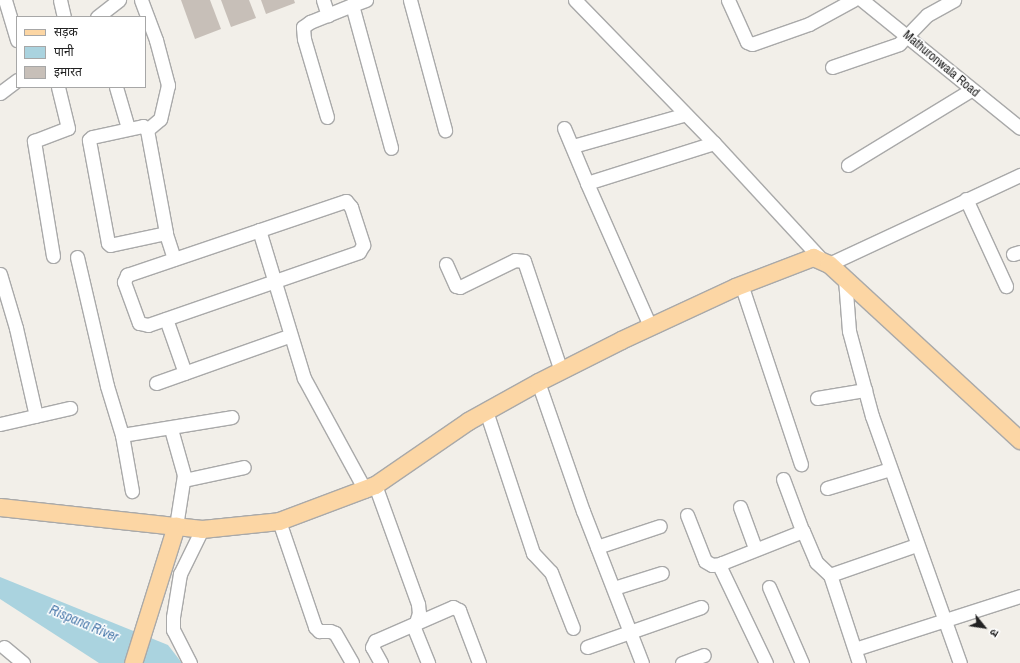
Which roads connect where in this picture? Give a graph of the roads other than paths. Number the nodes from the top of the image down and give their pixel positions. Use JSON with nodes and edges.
{"nodes":[{"id":1,"x":5,"y":0,"type":"edge"},
{"id":2,"x":60,"y":0,"type":"edge"},
{"id":3,"x":141,"y":0,"type":"edge"},
{"id":4,"x":323,"y":0,"type":"edge"},
{"id":5,"x":366,"y":0,"type":"edge"},
{"id":6,"x":410,"y":0,"type":"edge"},
{"id":7,"x":575,"y":0,"type":"edge"},
{"id":8,"x":728,"y":0,"type":"edge"},
{"id":9,"x":853,"y":0,"type":"edge"},
{"id":10,"x":862,"y":0,"type":"edge"},
{"id":11,"x":117,"y":1,"type":"edge"},
{"id":12,"x":947,"y":1,"type":"edge"},
{"id":13,"x":352,"y":5,"type":"junction"},
{"id":14,"x":328,"y":15,"type":"junction"},
{"id":15,"x":64,"y":16,"type":"edge"},
{"id":16,"x":98,"y":16,"type":"edge"},
{"id":17,"x":16,"y":37,"type":"edge"},
{"id":18,"x":908,"y":37,"type":"junction"},
{"id":19,"x":832,"y":67,"type":"dead end"},
{"id":20,"x":16,"y":81,"type":"edge"},
{"id":21,"x":58,"y":88,"type":"edge"},
{"id":22,"x":116,"y":88,"type":"edge"},
{"id":23,"x":971,"y":90,"type":"junction"},
{"id":24,"x":0,"y":93,"type":"edge"},
{"id":25,"x":686,"y":114,"type":"junction"},
{"id":26,"x":327,"y":117,"type":"dead end"},
{"id":27,"x":128,"y":128,"type":"junction"},
{"id":28,"x":564,"y":128,"type":"dead end"},
{"id":29,"x":1020,"y":128,"type":"edge"},
{"id":30,"x":148,"y":130,"type":"junction"},
{"id":31,"x":445,"y":130,"type":"dead end"},
{"id":32,"x":714,"y":143,"type":"junction"},
{"id":33,"x":573,"y":146,"type":"junction"},
{"id":34,"x":390,"y":148,"type":"dead end"},
{"id":35,"x":848,"y":165,"type":"dead end"},
{"id":36,"x":1020,"y":175,"type":"edge"},
{"id":37,"x":587,"y":183,"type":"junction"},
{"id":38,"x":966,"y":199,"type":"junction"},
{"id":39,"x":259,"y":230,"type":"junction"},
{"id":40,"x":166,"y":234,"type":"junction"},
{"id":41,"x":53,"y":256,"type":"dead end"},
{"id":42,"x":76,"y":257,"type":"dead end"},
{"id":43,"x":174,"y":258,"type":"junction"},
{"id":44,"x":824,"y":261,"type":"junction"},
{"id":45,"x":446,"y":264,"type":"dead end"},
{"id":46,"x":0,"y":274,"type":"edge"},
{"id":47,"x":845,"y":279,"type":"junction"},
{"id":48,"x":274,"y":281,"type":"junction"},
{"id":49,"x":741,"y":284,"type":"junction"},
{"id":50,"x":1006,"y":286,"type":"dead end"},
{"id":51,"x":166,"y":319,"type":"junction"},
{"id":52,"x":650,"y":326,"type":"junction"},
{"id":53,"x":289,"y":336,"type":"junction"},
{"id":54,"x":560,"y":372,"type":"junction"},
{"id":55,"x":185,"y":373,"type":"junction"},
{"id":56,"x":538,"y":382,"type":"junction"},
{"id":57,"x":156,"y":383,"type":"dead end"},
{"id":58,"x":865,"y":390,"type":"junction"},
{"id":59,"x":817,"y":398,"type":"dead end"},
{"id":60,"x":70,"y":408,"type":"dead end"},
{"id":61,"x":486,"y":411,"type":"junction"},
{"id":62,"x":36,"y":416,"type":"junction"},
{"id":63,"x":232,"y":417,"type":"dead end"},
{"id":64,"x":0,"y":424,"type":"edge"},
{"id":65,"x":171,"y":429,"type":"junction"},
{"id":66,"x":122,"y":435,"type":"junction"},
{"id":67,"x":1020,"y":440,"type":"edge"},
{"id":68,"x":800,"y":464,"type":"dead end"},
{"id":69,"x":244,"y":467,"type":"dead end"},
{"id":70,"x":890,"y":469,"type":"junction"},
{"id":71,"x":783,"y":479,"type":"dead end"},
{"id":72,"x":184,"y":480,"type":"junction"},
{"id":73,"x":370,"y":488,"type":"junction"},
{"id":74,"x":827,"y":488,"type":"dead end"},
{"id":75,"x":132,"y":491,"type":"dead end"},
{"id":76,"x":0,"y":507,"type":"edge"},
{"id":77,"x":740,"y":508,"type":"dead end"},
{"id":78,"x":687,"y":515,"type":"dead end"},
{"id":79,"x":279,"y":521,"type":"junction"},
{"id":80,"x":176,"y":526,"type":"junction"},
{"id":81,"x":660,"y":526,"type":"dead end"},
{"id":82,"x":202,"y":529,"type":"junction"},
{"id":83,"x":802,"y":530,"type":"junction"},
{"id":84,"x":916,"y":544,"type":"junction"},
{"id":85,"x":597,"y":547,"type":"junction"},
{"id":86,"x":756,"y":548,"type":"junction"},
{"id":87,"x":721,"y":564,"type":"junction"},
{"id":88,"x":662,"y":573,"type":"dead end"},
{"id":89,"x":830,"y":575,"type":"junction"},
{"id":90,"x":614,"y":588,"type":"junction"},
{"id":91,"x":768,"y":588,"type":"dead end"},
{"id":92,"x":1020,"y":596,"type":"edge"},
{"id":93,"x":701,"y":607,"type":"dead end"},
{"id":94,"x":946,"y":620,"type":"junction"},
{"id":95,"x":414,"y":623,"type":"junction"},
{"id":96,"x":573,"y":628,"type":"dead end"},
{"id":97,"x":629,"y":632,"type":"junction"},
{"id":98,"x":4,"y":646,"type":"dead end"},
{"id":99,"x":587,"y":647,"type":"dead end"},
{"id":100,"x":855,"y":649,"type":"junction"},
{"id":101,"x":704,"y":655,"type":"dead end"},
{"id":102,"x":23,"y":663,"type":"edge"},
{"id":103,"x":133,"y":663,"type":"edge"},
{"id":104,"x":190,"y":663,"type":"edge"},
{"id":105,"x":352,"y":663,"type":"edge"},
{"id":106,"x":381,"y":663,"type":"edge"},
{"id":107,"x":428,"y":663,"type":"edge"},
{"id":108,"x":479,"y":663,"type":"edge"},
{"id":109,"x":642,"y":663,"type":"edge"},
{"id":110,"x":682,"y":663,"type":"edge"},
{"id":111,"x":766,"y":663,"type":"edge"},
{"id":112,"x":802,"y":663,"type":"edge"},
{"id":113,"x":859,"y":663,"type":"edge"},
{"id":114,"x":960,"y":663,"type":"edge"}],
"edges":[{"from":1,"to":17,"type":"street"},
{"from":2,"to":15,"type":"street"},
{"from":3,"to":30,"type":"street"},
{"from":4,"to":14,"type":"street"},
{"from":5,"to":13,"type":"street"},
{"from":6,"to":31,"type":"street"},
{"from":7,"to":25,"type":"street"},
{"from":8,"to":9,"type":"street"},
{"from":10,"to":18,"type":"street","name":"Mathuronwala Road"},
{"from":11,"to":16,"type":"street"},
{"from":12,"to":18,"type":"street"},
{"from":13,"to":14,"type":"street"},
{"from":13,"to":34,"type":"street"},
{"from":14,"to":26,"type":"street"},
{"from":18,"to":19,"type":"street"},
{"from":18,"to":23,"type":"street","name":"Mathuronwala Road"},
{"from":20,"to":24,"type":"street"},
{"from":21,"to":41,"type":"street"},
{"from":22,"to":27,"type":"street"},
{"from":23,"to":29,"type":"street","name":"Mathuronwala Road"},
{"from":23,"to":35,"type":"street"},
{"from":25,"to":32,"type":"street"},
{"from":25,"to":33,"type":"street"},
{"from":27,"to":30,"type":"street"},
{"from":27,"to":40,"type":"street"},
{"from":28,"to":33,"type":"street"},
{"from":30,"to":40,"type":"street"},
{"from":32,"to":37,"type":"street"},
{"from":32,"to":44,"type":"street"},
{"from":33,"to":37,"type":"street"},
{"from":36,"to":38,"type":"street"},
{"from":37,"to":52,"type":"street"},
{"from":38,"to":44,"type":"street"},
{"from":38,"to":50,"type":"street"},
{"from":39,"to":43,"type":"street"},
{"from":39,"to":48,"type":"street"},
{"from":39,"to":48,"type":"street"},
{"from":40,"to":43,"type":"street"},
{"from":42,"to":66,"type":"street"},
{"from":43,"to":51,"type":"street"},
{"from":44,"to":47,"type":"main road"},
{"from":44,"to":49,"type":"main road"},
{"from":45,"to":54,"type":"street"},
{"from":46,"to":62,"type":"street"},
{"from":47,"to":58,"type":"street"},
{"from":47,"to":67,"type":"main road"},
{"from":48,"to":51,"type":"street"},
{"from":48,"to":53,"type":"street"},
{"from":49,"to":52,"type":"main road"},
{"from":49,"to":68,"type":"street"},
{"from":51,"to":55,"type":"street"},
{"from":52,"to":54,"type":"main road"},
{"from":53,"to":55,"type":"street"},
{"from":53,"to":73,"type":"street"},
{"from":54,"to":56,"type":"main road"},
{"from":55,"to":57,"type":"street"},
{"from":56,"to":61,"type":"main road"},
{"from":56,"to":85,"type":"street"},
{"from":58,"to":59,"type":"street"},
{"from":58,"to":70,"type":"street"},
{"from":60,"to":62,"type":"street"},
{"from":61,"to":73,"type":"main road"},
{"from":61,"to":96,"type":"street"},
{"from":62,"to":64,"type":"street"},
{"from":63,"to":65,"type":"street"},
{"from":65,"to":66,"type":"street"},
{"from":65,"to":72,"type":"street"},
{"from":66,"to":75,"type":"street"},
{"from":69,"to":72,"type":"street"},
{"from":70,"to":74,"type":"street"},
{"from":70,"to":84,"type":"street"},
{"from":71,"to":83,"type":"street"},
{"from":72,"to":80,"type":"street"},
{"from":73,"to":79,"type":"main road"},
{"from":73,"to":95,"type":"street"},
{"from":76,"to":80,"type":"main road"},
{"from":77,"to":86,"type":"street"},
{"from":78,"to":87,"type":"street"},
{"from":79,"to":82,"type":"main road"},
{"from":79,"to":105,"type":"street"},
{"from":80,"to":82,"type":"main road"},
{"from":80,"to":103,"type":"main road"},
{"from":81,"to":85,"type":"street"},
{"from":82,"to":104,"type":"street"},
{"from":83,"to":86,"type":"street"},
{"from":83,"to":89,"type":"street"},
{"from":84,"to":89,"type":"street"},
{"from":84,"to":94,"type":"street"},
{"from":85,"to":90,"type":"street"},
{"from":86,"to":87,"type":"street"},
{"from":87,"to":111,"type":"street"},
{"from":88,"to":90,"type":"street"},
{"from":89,"to":100,"type":"street"},
{"from":90,"to":97,"type":"street"},
{"from":91,"to":112,"type":"street"},
{"from":92,"to":94,"type":"street"},
{"from":93,"to":97,"type":"street"},
{"from":94,"to":100,"type":"street"},
{"from":94,"to":114,"type":"street"},
{"from":95,"to":106,"type":"street"},
{"from":95,"to":107,"type":"street"},
{"from":95,"to":108,"type":"street"},
{"from":97,"to":99,"type":"street"},
{"from":97,"to":109,"type":"street"},
{"from":98,"to":102,"type":"street"},
{"from":100,"to":113,"type":"street"},
{"from":101,"to":110,"type":"street"}]}
